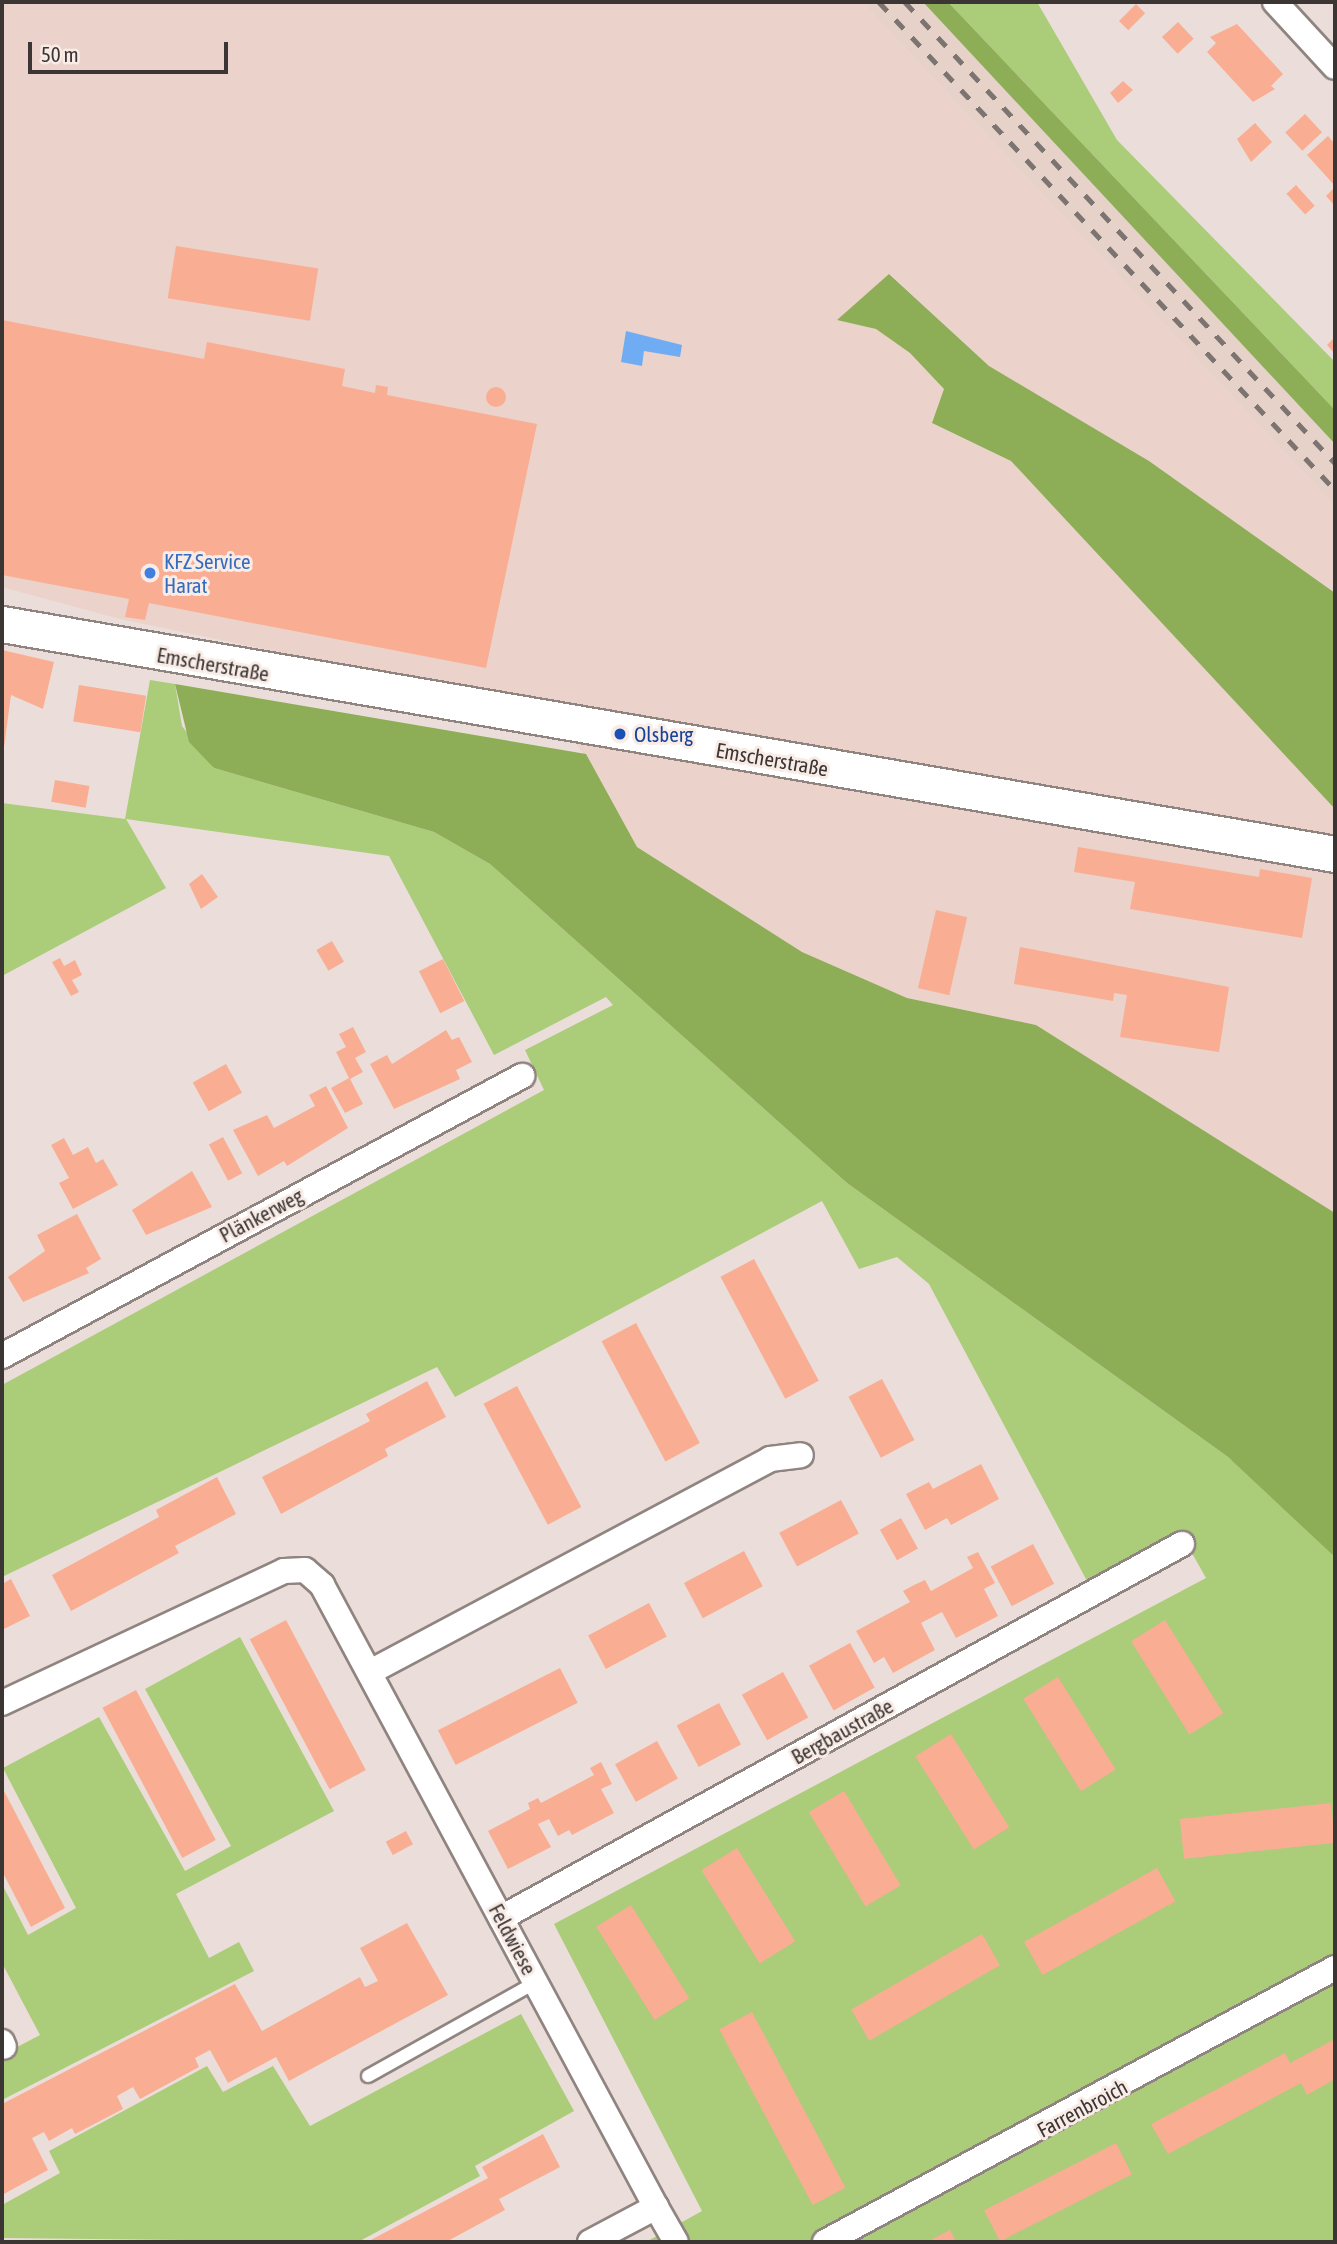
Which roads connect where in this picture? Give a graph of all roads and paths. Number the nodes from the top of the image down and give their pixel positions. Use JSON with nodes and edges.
{"nodes":[{"id":1,"x":1275,"y":2,"type":"edge"},
{"id":2,"x":1335,"y":67,"type":"edge"},
{"id":3,"x":2,"y":624,"type":"edge"},
{"id":4,"x":1335,"y":854,"type":"edge"},
{"id":5,"x":522,"y":1076,"type":"dead end"},
{"id":6,"x":2,"y":1356,"type":"edge"},
{"id":7,"x":801,"y":1455,"type":"dead end"},
{"id":8,"x":1182,"y":1544,"type":"dead end"},
{"id":9,"x":370,"y":1672,"type":"junction"},
{"id":10,"x":2,"y":1703,"type":"edge"},
{"id":11,"x":501,"y":1918,"type":"junction"},
{"id":12,"x":1335,"y":1968,"type":"edge"},
{"id":13,"x":536,"y":1982,"type":"junction"},
{"id":14,"x":368,"y":2076,"type":"dead end"},
{"id":15,"x":656,"y":2207,"type":"junction"},
{"id":16,"x":590,"y":2242,"type":"edge"},
{"id":17,"x":676,"y":2242,"type":"edge"},
{"id":18,"x":825,"y":2242,"type":"edge"}],
"edges":[{"from":1,"to":2,"type":"street"},
{"from":3,"to":4,"type":"street","name":"Emscherstraße"},
{"from":5,"to":6,"type":"street","name":"Plänkerweg"},
{"from":7,"to":9,"type":"street"},
{"from":8,"to":11,"type":"street","name":"Bergbaustraße"},
{"from":9,"to":10,"type":"street","name":"Feldwiese"},
{"from":9,"to":11,"type":"street","name":"Feldwiese"},
{"from":11,"to":13,"type":"street","name":"Feldwiese"},
{"from":12,"to":18,"type":"street","name":"Farrenbroich"},
{"from":13,"to":14,"type":"lane"},
{"from":13,"to":15,"type":"street","name":"Feldwiese"},
{"from":15,"to":16,"type":"street"},
{"from":15,"to":17,"type":"street"}]}
